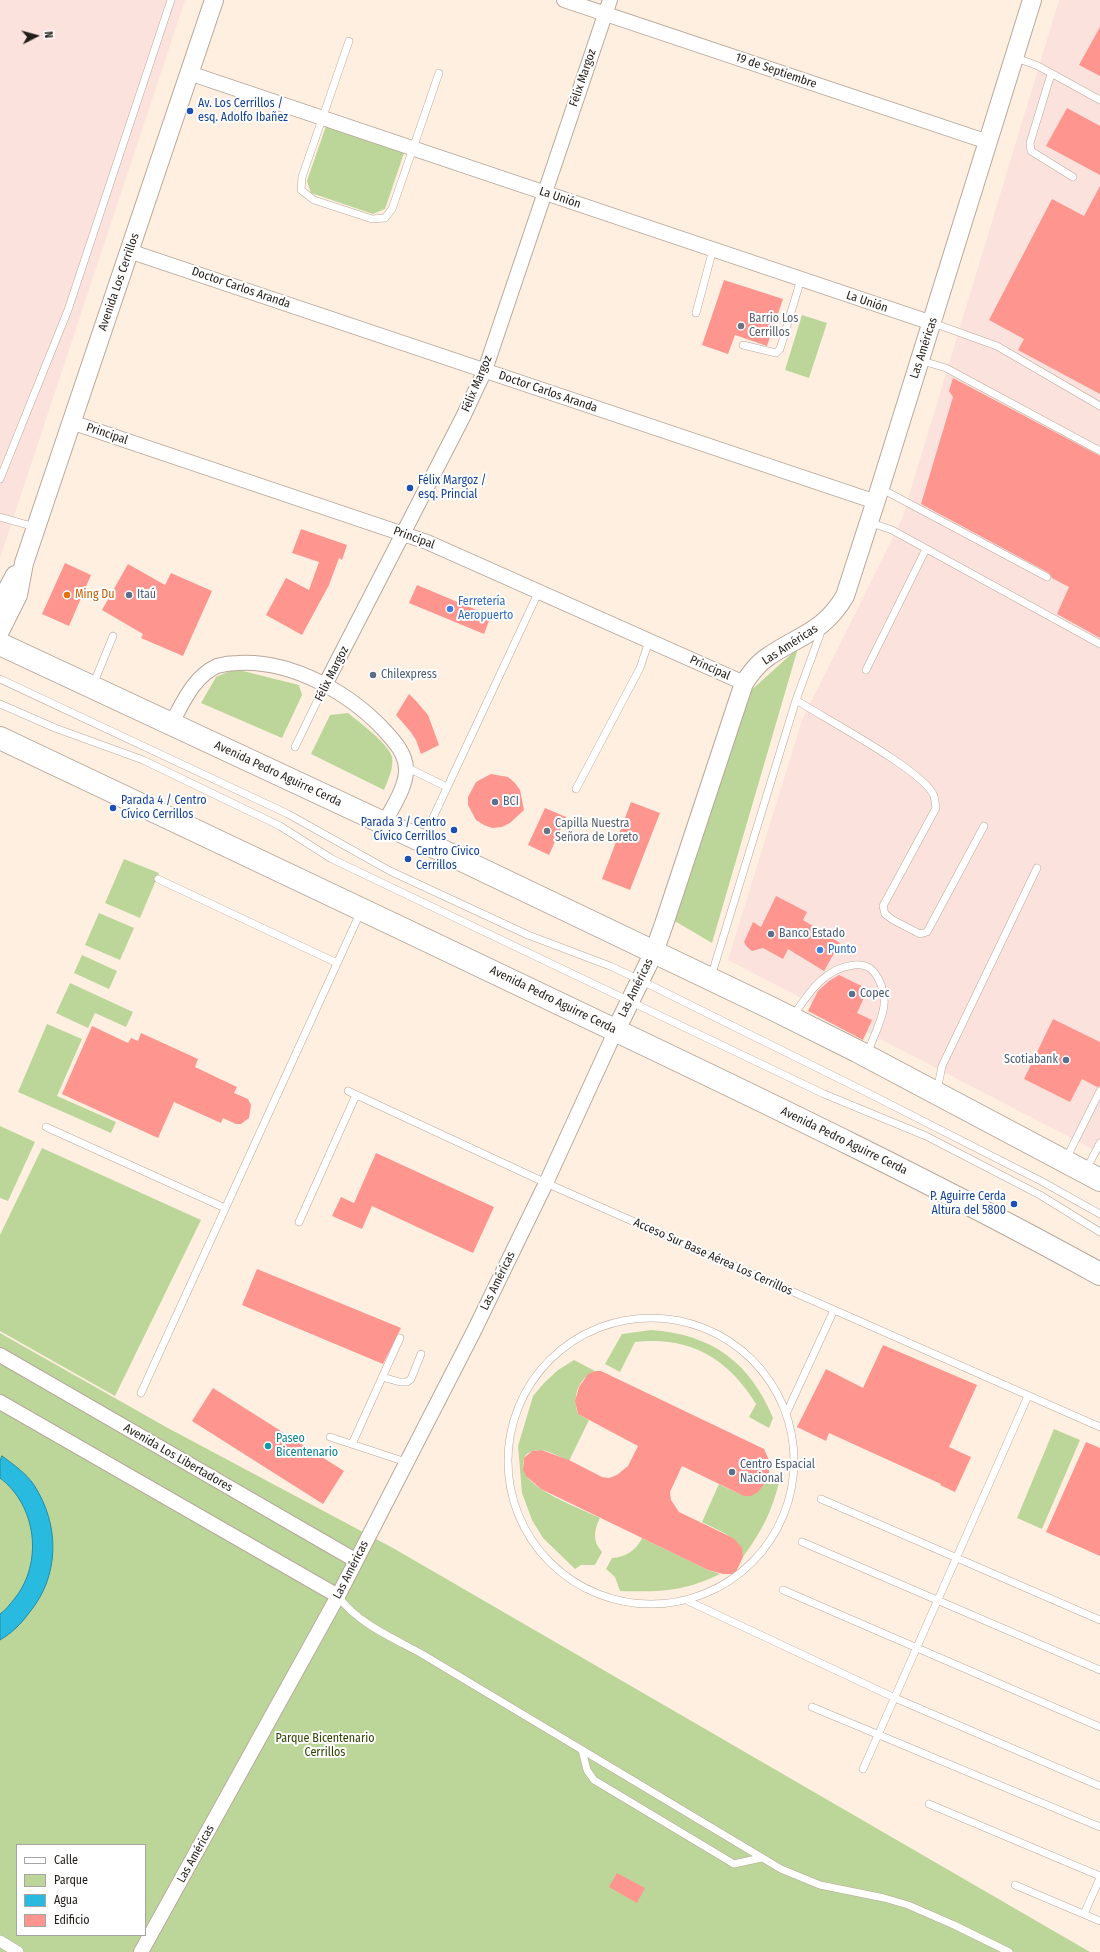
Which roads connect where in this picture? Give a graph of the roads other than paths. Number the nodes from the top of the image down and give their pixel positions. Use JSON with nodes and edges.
{"nodes":[{"id":1,"x":171,"y":0,"type":"edge"},
{"id":2,"x":214,"y":0,"type":"edge"},
{"id":3,"x":564,"y":0,"type":"edge"},
{"id":4,"x":610,"y":0,"type":"edge"},
{"id":5,"x":1032,"y":0,"type":"edge"},
{"id":6,"x":605,"y":14,"type":"junction"},
{"id":7,"x":350,"y":41,"type":"dead end"},
{"id":8,"x":1014,"y":57,"type":"junction"},
{"id":9,"x":189,"y":73,"type":"junction"},
{"id":10,"x":439,"y":73,"type":"dead end"},
{"id":11,"x":1052,"y":74,"type":"junction"},
{"id":12,"x":1100,"y":100,"type":"edge"},
{"id":13,"x":322,"y":118,"type":"junction"},
{"id":14,"x":988,"y":142,"type":"junction"},
{"id":15,"x":412,"y":148,"type":"junction"},
{"id":16,"x":1073,"y":177,"type":"dead end"},
{"id":17,"x":544,"y":193,"type":"junction"},
{"id":18,"x":713,"y":250,"type":"junction"},
{"id":19,"x":129,"y":251,"type":"junction"},
{"id":20,"x":801,"y":280,"type":"junction"},
{"id":21,"x":696,"y":314,"type":"dead end"},
{"id":22,"x":932,"y":323,"type":"junction"},
{"id":23,"x":743,"y":345,"type":"dead end"},
{"id":24,"x":919,"y":360,"type":"junction"},
{"id":25,"x":485,"y":370,"type":"junction"},
{"id":26,"x":1100,"y":406,"type":"edge"},
{"id":27,"x":71,"y":422,"type":"junction"},
{"id":28,"x":1100,"y":451,"type":"edge"},
{"id":29,"x":0,"y":479,"type":"edge"},
{"id":30,"x":878,"y":495,"type":"junction"},
{"id":31,"x":0,"y":517,"type":"edge"},
{"id":32,"x":869,"y":522,"type":"junction"},
{"id":33,"x":36,"y":527,"type":"junction"},
{"id":34,"x":403,"y":533,"type":"junction"},
{"id":35,"x":926,"y":549,"type":"junction"},
{"id":36,"x":24,"y":563,"type":"junction"},
{"id":37,"x":1047,"y":577,"type":"dead end"},
{"id":38,"x":539,"y":591,"type":"junction"},
{"id":39,"x":0,"y":603,"type":"edge"},
{"id":40,"x":824,"y":623,"type":"junction"},
{"id":41,"x":0,"y":631,"type":"edge"},
{"id":42,"x":114,"y":636,"type":"dead end"},
{"id":43,"x":649,"y":641,"type":"junction"},
{"id":44,"x":0,"y":644,"type":"edge"},
{"id":45,"x":1100,"y":644,"type":"edge"},
{"id":46,"x":866,"y":670,"type":"dead end"},
{"id":47,"x":0,"y":679,"type":"edge"},
{"id":48,"x":744,"y":683,"type":"junction"},
{"id":49,"x":325,"y":685,"type":"junction"},
{"id":50,"x":92,"y":687,"type":"junction"},
{"id":51,"x":796,"y":700,"type":"junction"},
{"id":52,"x":0,"y":704,"type":"edge"},
{"id":53,"x":171,"y":724,"type":"junction"},
{"id":54,"x":0,"y":738,"type":"edge"},
{"id":55,"x":295,"y":748,"type":"dead end"},
{"id":56,"x":406,"y":766,"type":"junction"},
{"id":57,"x":447,"y":786,"type":"junction"},
{"id":58,"x":576,"y":789,"type":"dead end"},
{"id":59,"x":384,"y":824,"type":"junction"},
{"id":60,"x":984,"y":826,"type":"dead end"},
{"id":61,"x":422,"y":841,"type":"junction"},
{"id":62,"x":1037,"y":868,"type":"dead end"},
{"id":63,"x":158,"y":880,"type":"dead end"},
{"id":64,"x":362,"y":908,"type":"junction"},
{"id":65,"x":654,"y":952,"type":"junction"},
{"id":66,"x":337,"y":964,"type":"junction"},
{"id":67,"x":711,"y":979,"type":"junction"},
{"id":68,"x":640,"y":980,"type":"junction"},
{"id":69,"x":630,"y":1001,"type":"junction"},
{"id":70,"x":792,"y":1018,"type":"junction"},
{"id":71,"x":616,"y":1030,"type":"junction"},
{"id":72,"x":866,"y":1056,"type":"junction"},
{"id":73,"x":348,"y":1091,"type":"dead end"},
{"id":74,"x":1100,"y":1091,"type":"edge"},
{"id":75,"x":937,"y":1093,"type":"junction"},
{"id":76,"x":356,"y":1095,"type":"junction"},
{"id":77,"x":46,"y":1127,"type":"dead end"},
{"id":78,"x":1100,"y":1143,"type":"edge"},
{"id":79,"x":1064,"y":1161,"type":"junction"},
{"id":80,"x":1092,"y":1176,"type":"edge"},
{"id":81,"x":546,"y":1183,"type":"junction"},
{"id":82,"x":225,"y":1208,"type":"junction"},
{"id":83,"x":1100,"y":1214,"type":"edge"},
{"id":84,"x":299,"y":1222,"type":"dead end"},
{"id":85,"x":1100,"y":1232,"type":"edge"},
{"id":86,"x":1100,"y":1274,"type":"edge"},
{"id":87,"x":834,"y":1310,"type":"junction"},
{"id":88,"x":400,"y":1338,"type":"dead end"},
{"id":89,"x":422,"y":1354,"type":"dead end"},
{"id":90,"x":0,"y":1355,"type":"edge"},
{"id":91,"x":382,"y":1377,"type":"junction"},
{"id":92,"x":141,"y":1393,"type":"dead end"},
{"id":93,"x":1028,"y":1396,"type":"junction"},
{"id":94,"x":0,"y":1402,"type":"edge"},
{"id":95,"x":786,"y":1414,"type":"junction"},
{"id":96,"x":1100,"y":1427,"type":"edge"},
{"id":97,"x":330,"y":1437,"type":"dead end"},
{"id":98,"x":352,"y":1444,"type":"junction"},
{"id":99,"x":406,"y":1462,"type":"junction"},
{"id":100,"x":821,"y":1499,"type":"dead end"},
{"id":101,"x":802,"y":1542,"type":"dead end"},
{"id":102,"x":957,"y":1558,"type":"junction"},
{"id":103,"x":355,"y":1560,"type":"junction"},
{"id":104,"x":783,"y":1590,"type":"dead end"},
{"id":105,"x":338,"y":1596,"type":"junction"},
{"id":106,"x":688,"y":1601,"type":"junction"},
{"id":107,"x":938,"y":1601,"type":"junction"},
{"id":108,"x":1100,"y":1620,"type":"edge"},
{"id":109,"x":917,"y":1647,"type":"junction"},
{"id":110,"x":1100,"y":1670,"type":"edge"},
{"id":111,"x":895,"y":1698,"type":"junction"},
{"id":112,"x":812,"y":1707,"type":"dead end"},
{"id":113,"x":1100,"y":1727,"type":"edge"},
{"id":114,"x":879,"y":1734,"type":"junction"},
{"id":115,"x":582,"y":1750,"type":"junction"},
{"id":116,"x":863,"y":1769,"type":"dead end"},
{"id":117,"x":1100,"y":1786,"type":"edge"},
{"id":118,"x":929,"y":1804,"type":"dead end"},
{"id":119,"x":1100,"y":1827,"type":"edge"},
{"id":120,"x":761,"y":1858,"type":"junction"},
{"id":121,"x":1100,"y":1877,"type":"edge"},
{"id":122,"x":1015,"y":1885,"type":"dead end"},
{"id":123,"x":1084,"y":1914,"type":"junction"},
{"id":124,"x":1100,"y":1921,"type":"edge"},
{"id":125,"x":0,"y":1941,"type":"edge"},
{"id":126,"x":18,"y":1952,"type":"edge"},
{"id":127,"x":142,"y":1952,"type":"edge"},
{"id":128,"x":1009,"y":1952,"type":"edge"}],
"edges":[{"from":1,"to":29,"type":"lane"},
{"from":2,"to":9,"type":"street","name":"Avenida Los Cerrillos"},
{"from":3,"to":6,"type":"street","name":"19 de Septiembre"},
{"from":4,"to":6,"type":"street","name":"Félix Margoz"},
{"from":5,"to":8,"type":"street","name":"Las Américas"},
{"from":6,"to":14,"type":"street","name":"19 de Septiembre"},
{"from":6,"to":17,"type":"street","name":"Félix Margoz"},
{"from":7,"to":13,"type":"lane"},
{"from":8,"to":11,"type":"lane"},
{"from":8,"to":14,"type":"street","name":"Las Américas"},
{"from":9,"to":13,"type":"street","name":"La Unión"},
{"from":9,"to":19,"type":"street","name":"Avenida Los Cerrillos"},
{"from":10,"to":15,"type":"lane"},
{"from":11,"to":12,"type":"lane"},
{"from":11,"to":16,"type":"lane"},
{"from":13,"to":15,"type":"street","name":"La Unión"},
{"from":13,"to":15,"type":"lane"},
{"from":14,"to":22,"type":"street","name":"Las Américas"},
{"from":15,"to":17,"type":"street","name":"La Unión"},
{"from":17,"to":18,"type":"street","name":"La Unión"},
{"from":17,"to":25,"type":"street","name":"Félix Margoz"},
{"from":18,"to":20,"type":"street","name":"La Unión"},
{"from":18,"to":21,"type":"lane"},
{"from":19,"to":25,"type":"street","name":"Doctor Carlos Aranda"},
{"from":19,"to":27,"type":"street","name":"Avenida Los Cerrillos"},
{"from":20,"to":22,"type":"street","name":"La Unión"},
{"from":20,"to":23,"type":"lane"},
{"from":22,"to":24,"type":"street","name":"Las Américas"},
{"from":22,"to":26,"type":"lane"},
{"from":24,"to":28,"type":"lane"},
{"from":24,"to":30,"type":"street","name":"Las Américas"},
{"from":25,"to":30,"type":"street","name":"Doctor Carlos Aranda"},
{"from":25,"to":34,"type":"street","name":"Félix Margoz"},
{"from":27,"to":33,"type":"street","name":"Avenida Los Cerrillos"},
{"from":27,"to":34,"type":"street","name":"Principal"},
{"from":30,"to":32,"type":"street","name":"Las Américas"},
{"from":30,"to":37,"type":"lane"},
{"from":31,"to":33,"type":"lane"},
{"from":32,"to":35,"type":"lane"},
{"from":32,"to":40,"type":"street","name":"Las Américas"},
{"from":33,"to":36,"type":"street","name":"Avenida Los Cerrillos"},
{"from":34,"to":38,"type":"street","name":"Principal"},
{"from":34,"to":49,"type":"street","name":"Félix Margoz"},
{"from":35,"to":45,"type":"lane"},
{"from":35,"to":46,"type":"lane"},
{"from":36,"to":39,"type":"street","name":"Avenida Los Cerrillos"},
{"from":36,"to":41,"type":"street","name":"Avenida Los Cerrillos"},
{"from":38,"to":43,"type":"street","name":"Principal"},
{"from":38,"to":57,"type":"lane"},
{"from":40,"to":48,"type":"street","name":"Las Américas"},
{"from":40,"to":51,"type":"lane"},
{"from":42,"to":50,"type":"lane"},
{"from":43,"to":48,"type":"street","name":"Principal"},
{"from":43,"to":58,"type":"lane"},
{"from":44,"to":50,"type":"main road","name":"Avenida Pedro Aguirre Cerda"},
{"from":47,"to":68,"type":"lane"},
{"from":48,"to":65,"type":"street","name":"Las Américas"},
{"from":49,"to":53,"type":"street"},
{"from":49,"to":55,"type":"lane","name":"Félix Margoz"},
{"from":49,"to":56,"type":"street"},
{"from":50,"to":53,"type":"main road","name":"Avenida Pedro Aguirre Cerda"},
{"from":51,"to":60,"type":"lane"},
{"from":51,"to":67,"type":"lane"},
{"from":52,"to":69,"type":"lane"},
{"from":53,"to":59,"type":"main road","name":"Avenida Pedro Aguirre Cerda"},
{"from":54,"to":64,"type":"main road","name":"Avenida Pedro Aguirre Cerda"},
{"from":56,"to":57,"type":"lane"},
{"from":56,"to":59,"type":"street"},
{"from":57,"to":61,"type":"lane"},
{"from":59,"to":61,"type":"main road","name":"Avenida Pedro Aguirre Cerda"},
{"from":61,"to":65,"type":"main road","name":"Avenida Pedro Aguirre Cerda"},
{"from":62,"to":75,"type":"lane"},
{"from":63,"to":66,"type":"lane"},
{"from":64,"to":66,"type":"lane"},
{"from":64,"to":71,"type":"main road","name":"Avenida Pedro Aguirre Cerda"},
{"from":65,"to":67,"type":"main road","name":"Avenida Pedro Aguirre Cerda"},
{"from":65,"to":68,"type":"street","name":"Las Américas"},
{"from":66,"to":82,"type":"lane"},
{"from":67,"to":70,"type":"main road","name":"Avenida Pedro Aguirre Cerda"},
{"from":68,"to":69,"type":"street","name":"Las Américas"},
{"from":68,"to":83,"type":"lane"},
{"from":69,"to":71,"type":"street","name":"Las Américas"},
{"from":69,"to":85,"type":"lane"},
{"from":70,"to":72,"type":"main road","name":"Avenida Pedro Aguirre Cerda"},
{"from":70,"to":72,"type":"lane"},
{"from":71,"to":81,"type":"street","name":"Las Américas"},
{"from":71,"to":86,"type":"main road","name":"Avenida Pedro Aguirre Cerda"},
{"from":72,"to":75,"type":"main road","name":"Avenida Pedro Aguirre Cerda"},
{"from":73,"to":76,"type":"lane","name":"Acceso Sur Base Aérea Los Cerrillos"},
{"from":74,"to":79,"type":"lane"},
{"from":75,"to":79,"type":"main road","name":"Avenida Pedro Aguirre Cerda"},
{"from":76,"to":81,"type":"lane","name":"Acceso Sur Base Aérea Los Cerrillos"},
{"from":76,"to":84,"type":"lane"},
{"from":77,"to":82,"type":"lane"},
{"from":78,"to":80,"type":"lane"},
{"from":79,"to":80,"type":"main road","name":"Avenida Pedro Aguirre Cerda"},
{"from":81,"to":87,"type":"lane","name":"Acceso Sur Base Aérea Los Cerrillos"},
{"from":81,"to":99,"type":"street","name":"Las Américas"},
{"from":82,"to":92,"type":"lane"},
{"from":87,"to":93,"type":"lane","name":"Acceso Sur Base Aérea Los Cerrillos"},
{"from":87,"to":95,"type":"lane"},
{"from":88,"to":91,"type":"lane"},
{"from":89,"to":91,"type":"lane"},
{"from":90,"to":103,"type":"street","name":"Avenida Los Libertadores"},
{"from":91,"to":98,"type":"lane"},
{"from":93,"to":96,"type":"lane","name":"Acceso Sur Base Aérea Los Cerrillos"},
{"from":93,"to":102,"type":"lane"},
{"from":94,"to":105,"type":"street"},
{"from":95,"to":106,"type":"lane"},
{"from":95,"to":106,"type":"lane"},
{"from":97,"to":98,"type":"lane"},
{"from":98,"to":99,"type":"lane"},
{"from":99,"to":103,"type":"street","name":"Las Américas"},
{"from":100,"to":102,"type":"lane"},
{"from":101,"to":107,"type":"lane"},
{"from":102,"to":107,"type":"lane"},
{"from":102,"to":108,"type":"lane"},
{"from":103,"to":105,"type":"street","name":"Las Américas"},
{"from":104,"to":109,"type":"lane"},
{"from":105,"to":115,"type":"lane"},
{"from":105,"to":127,"type":"street","name":"Las Américas"},
{"from":106,"to":111,"type":"lane"},
{"from":107,"to":109,"type":"lane"},
{"from":107,"to":110,"type":"lane"},
{"from":109,"to":111,"type":"lane"},
{"from":109,"to":113,"type":"lane"},
{"from":111,"to":114,"type":"lane"},
{"from":111,"to":117,"type":"lane"},
{"from":112,"to":114,"type":"lane"},
{"from":114,"to":116,"type":"lane"},
{"from":114,"to":119,"type":"lane"},
{"from":115,"to":120,"type":"lane"},
{"from":115,"to":120,"type":"lane"},
{"from":118,"to":121,"type":"lane"},
{"from":120,"to":128,"type":"lane"},
{"from":121,"to":123,"type":"lane"},
{"from":122,"to":123,"type":"lane"},
{"from":123,"to":124,"type":"lane"},
{"from":125,"to":126,"type":"street"}]}
